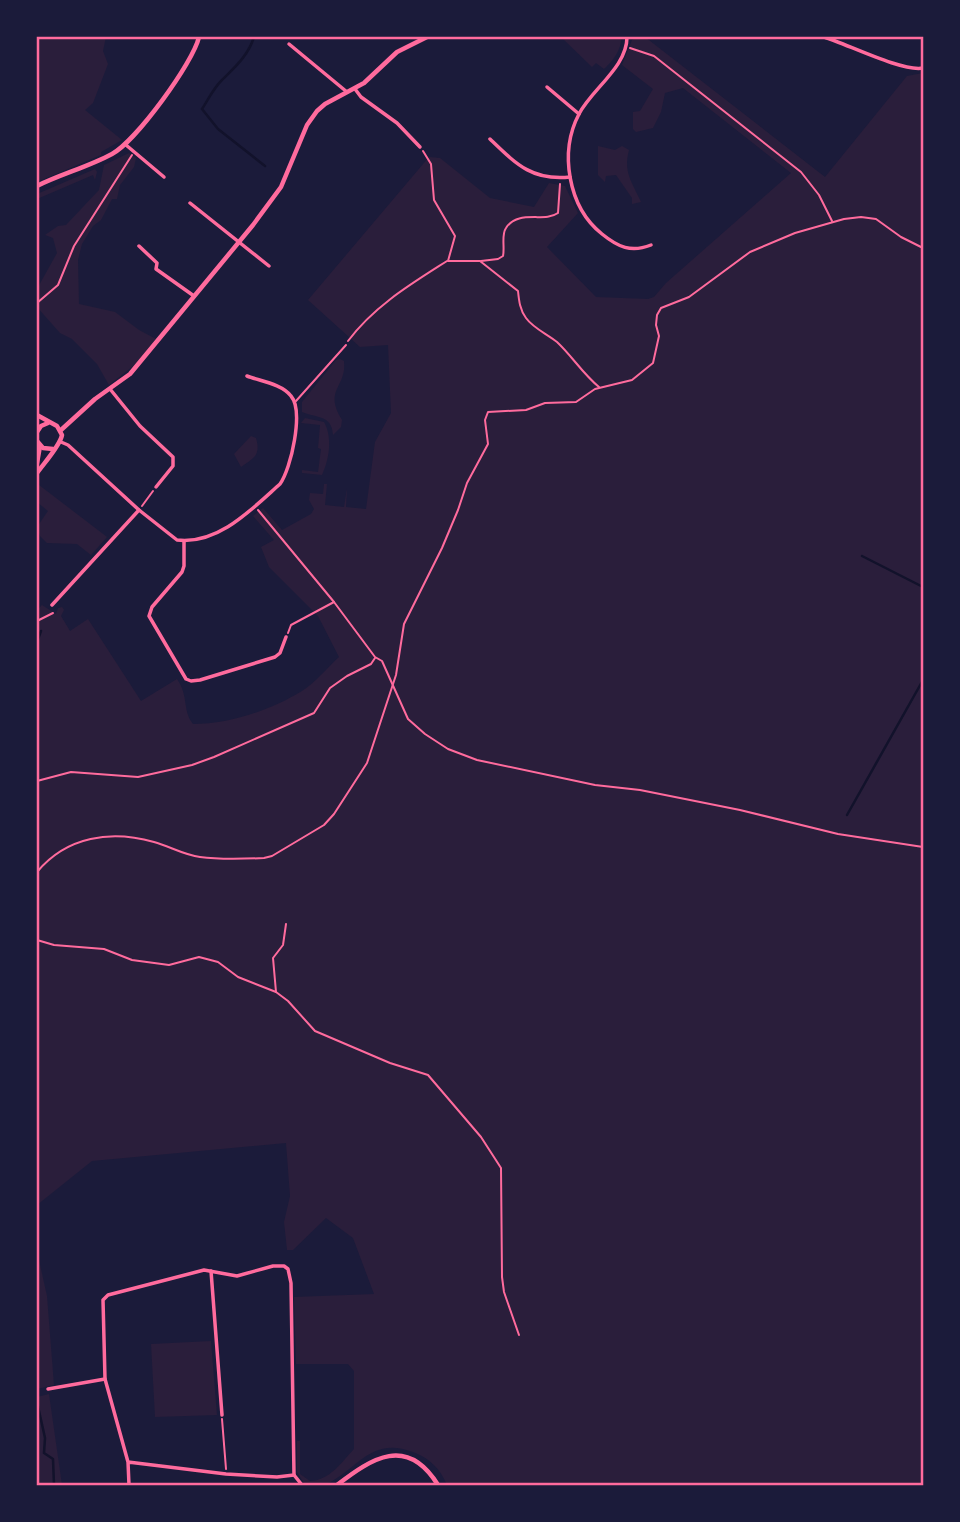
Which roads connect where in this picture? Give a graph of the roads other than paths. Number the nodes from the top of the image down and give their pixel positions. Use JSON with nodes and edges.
{"nodes":[{"id":1,"x":198,"y":37,"type":"edge"},
{"id":2,"x":427,"y":37,"type":"edge"},
{"id":3,"x":627,"y":37,"type":"edge"},
{"id":4,"x":824,"y":37,"type":"edge"},
{"id":5,"x":289,"y":44,"type":"dead end"},
{"id":6,"x":923,"y":68,"type":"edge"},
{"id":7,"x":547,"y":88,"type":"dead end"},
{"id":8,"x":355,"y":89,"type":"junction"},
{"id":9,"x":347,"y":92,"type":"junction"},
{"id":10,"x":579,"y":114,"type":"junction"},
{"id":11,"x":490,"y":139,"type":"dead end"},
{"id":12,"x":126,"y":145,"type":"junction"},
{"id":13,"x":421,"y":147,"type":"road end"},
{"id":14,"x":164,"y":177,"type":"dead end"},
{"id":15,"x":570,"y":177,"type":"junction"},
{"id":16,"x":37,"y":186,"type":"edge"},
{"id":17,"x":190,"y":203,"type":"dead end"},
{"id":18,"x":239,"y":242,"type":"junction"},
{"id":19,"x":651,"y":245,"type":"dead end"},
{"id":20,"x":139,"y":246,"type":"dead end"},
{"id":21,"x":270,"y":266,"type":"dead end"},
{"id":22,"x":194,"y":296,"type":"junction"},
{"id":23,"x":346,"y":345,"type":"road end"},
{"id":24,"x":247,"y":376,"type":"dead end"},
{"id":25,"x":110,"y":389,"type":"junction"},
{"id":26,"x":295,"y":402,"type":"junction"},
{"id":27,"x":37,"y":415,"type":"edge"},
{"id":28,"x":53,"y":424,"type":"junction"},
{"id":29,"x":37,"y":430,"type":"edge"},
{"id":30,"x":61,"y":430,"type":"junction"},
{"id":31,"x":61,"y":442,"type":"junction"},
{"id":32,"x":39,"y":444,"type":"edge"},
{"id":33,"x":54,"y":449,"type":"junction"},
{"id":34,"x":37,"y":463,"type":"edge"},
{"id":35,"x":37,"y":474,"type":"edge"},
{"id":36,"x":156,"y":488,"type":"road end"},
{"id":37,"x":139,"y":510,"type":"junction"},
{"id":38,"x":184,"y":541,"type":"junction"},
{"id":39,"x":52,"y":606,"type":"dead end"},
{"id":40,"x":286,"y":638,"type":"road end"},
{"id":41,"x":211,"y":1271,"type":"junction"},
{"id":42,"x":106,"y":1379,"type":"junction"},
{"id":43,"x":48,"y":1389,"type":"dead end"},
{"id":44,"x":222,"y":1415,"type":"road end"},
{"id":45,"x":128,"y":1462,"type":"junction"},
{"id":46,"x":294,"y":1475,"type":"junction"},
{"id":47,"x":129,"y":1485,"type":"edge"},
{"id":48,"x":302,"y":1485,"type":"edge"},
{"id":49,"x":337,"y":1485,"type":"edge"},
{"id":50,"x":438,"y":1485,"type":"edge"}],
"edges":[{"from":1,"to":12,"type":"street"},
{"from":2,"to":8,"type":"street"},
{"from":3,"to":10,"type":"street"},
{"from":4,"to":6,"type":"street"},
{"from":5,"to":9,"type":"street"},
{"from":7,"to":10,"type":"street"},
{"from":8,"to":9,"type":"street"},
{"from":8,"to":13,"type":"street"},
{"from":9,"to":18,"type":"street"},
{"from":10,"to":15,"type":"street"},
{"from":11,"to":15,"type":"street"},
{"from":12,"to":14,"type":"street"},
{"from":12,"to":16,"type":"street"},
{"from":15,"to":19,"type":"street"},
{"from":17,"to":18,"type":"street"},
{"from":18,"to":21,"type":"street"},
{"from":18,"to":22,"type":"street"},
{"from":20,"to":22,"type":"street"},
{"from":22,"to":25,"type":"street"},
{"from":23,"to":26,"type":"lane"},
{"from":24,"to":26,"type":"street"},
{"from":25,"to":30,"type":"street"},
{"from":25,"to":36,"type":"street"},
{"from":26,"to":38,"type":"street"},
{"from":27,"to":28,"type":"street"},
{"from":28,"to":29,"type":"street"},
{"from":28,"to":30,"type":"street"},
{"from":30,"to":31,"type":"street"},
{"from":31,"to":33,"type":"street"},
{"from":31,"to":37,"type":"street"},
{"from":32,"to":33,"type":"street"},
{"from":32,"to":34,"type":"street"},
{"from":33,"to":35,"type":"street"},
{"from":37,"to":38,"type":"street"},
{"from":37,"to":39,"type":"street"},
{"from":38,"to":40,"type":"street"},
{"from":41,"to":42,"type":"street"},
{"from":41,"to":44,"type":"street"},
{"from":41,"to":46,"type":"street"},
{"from":42,"to":43,"type":"street"},
{"from":42,"to":45,"type":"street"},
{"from":45,"to":46,"type":"street"},
{"from":45,"to":47,"type":"street"},
{"from":46,"to":48,"type":"street"},
{"from":49,"to":50,"type":"street"}]}
